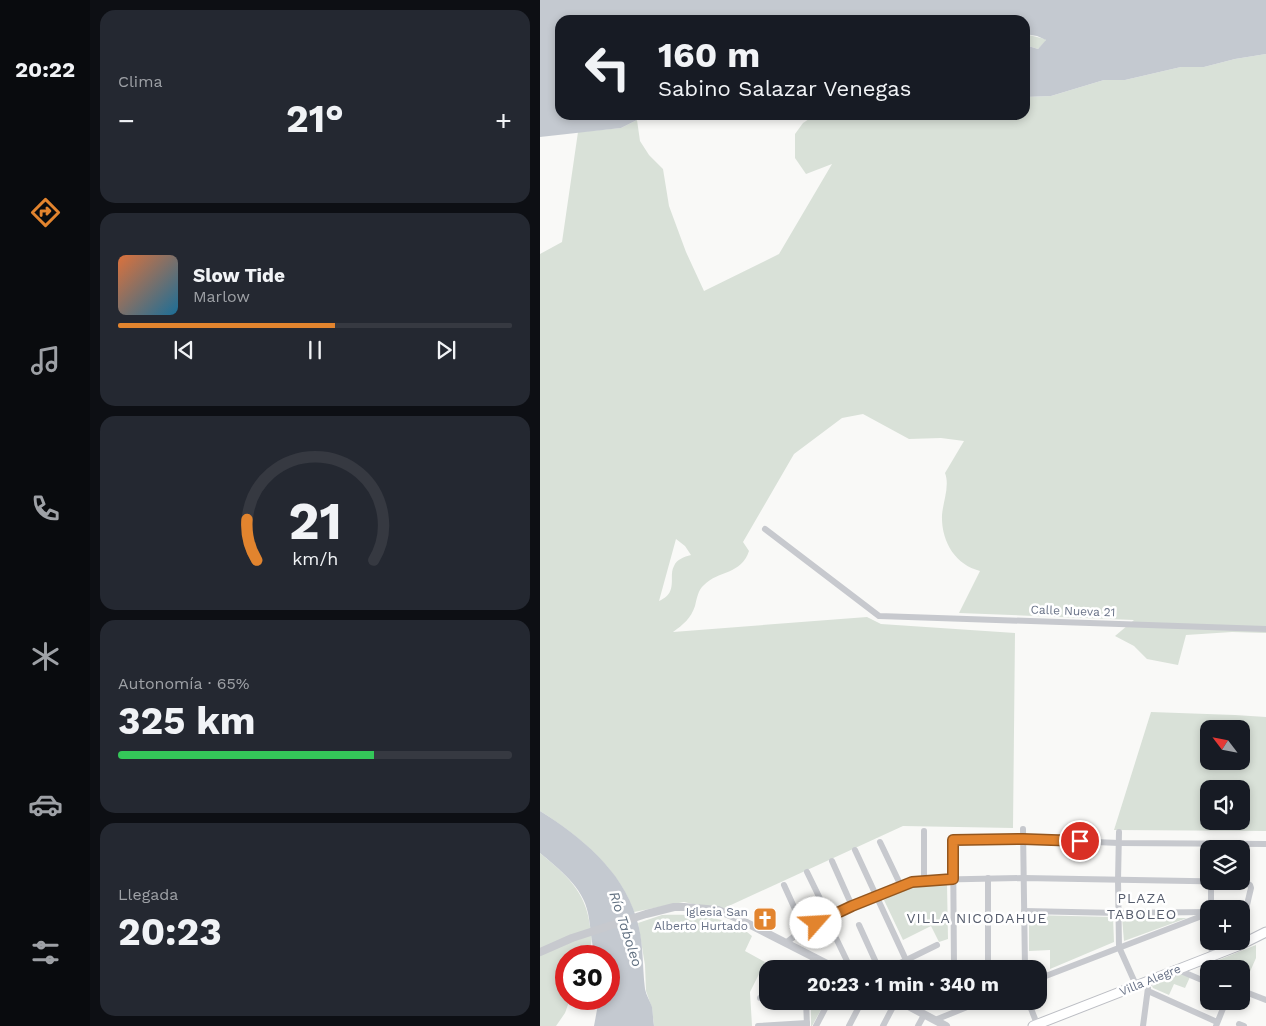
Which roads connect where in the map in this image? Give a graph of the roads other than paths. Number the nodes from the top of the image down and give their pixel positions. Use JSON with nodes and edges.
{"nodes":[{"id":1,"x":765,"y":529,"type":"dead end"},
{"id":2,"x":1266,"y":629,"type":"edge"},
{"id":3,"x":1023,"y":829,"type":"dead end"},
{"id":4,"x":924,"y":831,"type":"dead end"},
{"id":5,"x":1119,"y":832,"type":"dead end"},
{"id":6,"x":1023,"y":839,"type":"junction"},
{"id":7,"x":880,"y":842,"type":"dead end"},
{"id":8,"x":1119,"y":843,"type":"junction"},
{"id":9,"x":1266,"y":844,"type":"edge"},
{"id":10,"x":1250,"y":845,"type":"edge"},
{"id":11,"x":1200,"y":846,"type":"edge"},
{"id":12,"x":855,"y":850,"type":"dead end"},
{"id":13,"x":832,"y":861,"type":"dead end"},
{"id":14,"x":807,"y":872,"type":"dead end"},
{"id":15,"x":988,"y":878,"type":"junction"},
{"id":16,"x":1024,"y":878,"type":"junction"},
{"id":17,"x":953,"y":879,"type":"junction"},
{"id":18,"x":924,"y":880,"type":"junction"},
{"id":19,"x":1118,"y":880,"type":"junction"},
{"id":20,"x":1200,"y":881,"type":"edge"},
{"id":21,"x":784,"y":884,"type":"dead end"},
{"id":22,"x":1250,"y":885,"type":"edge"},
{"id":23,"x":901,"y":886,"type":"junction"},
{"id":24,"x":877,"y":896,"type":"junction"},
{"id":25,"x":1248,"y":900,"type":"edge"},
{"id":26,"x":852,"y":906,"type":"junction"},
{"id":27,"x":1024,"y":911,"type":"junction"},
{"id":28,"x":1200,"y":912,"type":"edge"},
{"id":29,"x":1118,"y":913,"type":"junction"},
{"id":30,"x":1200,"y":916,"type":"edge"},
{"id":31,"x":828,"y":917,"type":"junction"},
{"id":32,"x":1266,"y":924,"type":"edge"},
{"id":33,"x":859,"y":926,"type":"dead end"},
{"id":34,"x":804,"y":929,"type":"junction"},
{"id":35,"x":1265,"y":932,"type":"edge"},
{"id":36,"x":835,"y":936,"type":"dead end"},
{"id":37,"x":1250,"y":938,"type":"edge"},
{"id":38,"x":787,"y":942,"type":"junction"},
{"id":39,"x":937,"y":945,"type":"dead end"},
{"id":40,"x":1119,"y":947,"type":"junction"},
{"id":41,"x":1212,"y":950,"type":"edge"},
{"id":42,"x":1223,"y":950,"type":"edge"},
{"id":43,"x":540,"y":952,"type":"edge"},
{"id":44,"x":1212,"y":955,"type":"junction"},
{"id":45,"x":814,"y":957,"type":"junction"},
{"id":46,"x":812,"y":960,"type":"edge"},
{"id":47,"x":820,"y":960,"type":"edge"},
{"id":48,"x":846,"y":960,"type":"edge"},
{"id":49,"x":875,"y":960,"type":"edge"},
{"id":50,"x":906,"y":960,"type":"joint"},
{"id":51,"x":954,"y":960,"type":"edge"},
{"id":52,"x":988,"y":960,"type":"edge"},
{"id":53,"x":1026,"y":960,"type":"edge"},
{"id":54,"x":1176,"y":969,"type":"junction"},
{"id":55,"x":1047,"y":975,"type":"edge"},
{"id":56,"x":1200,"y":979,"type":"edge"},
{"id":57,"x":1148,"y":980,"type":"junction"},
{"id":58,"x":1136,"y":985,"type":"junction"},
{"id":59,"x":1148,"y":991,"type":"junction"},
{"id":60,"x":1250,"y":994,"type":"edge"},
{"id":61,"x":1266,"y":1000,"type":"edge"},
{"id":62,"x":806,"y":1010,"type":"edge"},
{"id":63,"x":824,"y":1010,"type":"edge"},
{"id":64,"x":857,"y":1010,"type":"edge"},
{"id":65,"x":892,"y":1010,"type":"edge"},
{"id":66,"x":914,"y":1010,"type":"edge"},
{"id":67,"x":960,"y":1010,"type":"edge"},
{"id":68,"x":1031,"y":1010,"type":"edge"},
{"id":69,"x":1222,"y":1010,"type":"edge"},
{"id":70,"x":924,"y":1015,"type":"junction"},
{"id":71,"x":935,"y":1020,"type":"junction"},
{"id":72,"x":807,"y":1024,"type":"edge"},
{"id":73,"x":1217,"y":1024,"type":"edge"},
{"id":74,"x":1035,"y":1025,"type":"edge"},
{"id":75,"x":1145,"y":1025,"type":"edge"},
{"id":76,"x":758,"y":1026,"type":"edge"},
{"id":77,"x":816,"y":1026,"type":"edge"},
{"id":78,"x":849,"y":1026,"type":"edge"},
{"id":79,"x":883,"y":1026,"type":"edge"},
{"id":80,"x":918,"y":1026,"type":"edge"},
{"id":81,"x":946,"y":1026,"type":"edge"}],
"edges":[{"from":1,"to":2,"type":"street","name":"Calle Nueva 21"},
{"from":3,"to":6,"type":"street"},
{"from":4,"to":18,"type":"street"},
{"from":5,"to":8,"type":"street"},
{"from":6,"to":8,"type":"street"},
{"from":6,"to":16,"type":"street"},
{"from":6,"to":17,"type":"street"},
{"from":7,"to":23,"type":"street"},
{"from":8,"to":11,"type":"street"},
{"from":8,"to":19,"type":"street"},
{"from":9,"to":10,"type":"street"},
{"from":12,"to":24,"type":"street"},
{"from":13,"to":26,"type":"street"},
{"from":14,"to":31,"type":"street"},
{"from":15,"to":16,"type":"street"},
{"from":15,"to":17,"type":"street"},
{"from":15,"to":52,"type":"street"},
{"from":16,"to":19,"type":"street"},
{"from":16,"to":27,"type":"street"},
{"from":17,"to":18,"type":"street"},
{"from":17,"to":51,"type":"street"},
{"from":18,"to":23,"type":"street"},
{"from":19,"to":20,"type":"street"},
{"from":19,"to":29,"type":"street"},
{"from":21,"to":34,"type":"street"},
{"from":22,"to":25,"type":"street"},
{"from":23,"to":24,"type":"street"},
{"from":24,"to":26,"type":"street"},
{"from":24,"to":50,"type":"street"},
{"from":26,"to":31,"type":"street"},
{"from":27,"to":29,"type":"street"},
{"from":27,"to":53,"type":"street"},
{"from":28,"to":29,"type":"street"},
{"from":29,"to":40,"type":"street"},
{"from":30,"to":40,"type":"street"},
{"from":31,"to":34,"type":"street"},
{"from":32,"to":35,"type":"street"},
{"from":33,"to":49,"type":"street"},
{"from":34,"to":38,"type":"street"},
{"from":35,"to":37,"type":"main road","name":"Villa Alegre"},
{"from":36,"to":48,"type":"street"},
{"from":38,"to":43,"type":"street"},
{"from":38,"to":45,"type":"street"},
{"from":39,"to":50,"type":"street"},
{"from":40,"to":55,"type":"street"},
{"from":40,"to":58,"type":"street"},
{"from":41,"to":44,"type":"street"},
{"from":42,"to":44,"type":"main road","name":"Villa Alegre"},
{"from":44,"to":54,"type":"main road","name":"Villa Alegre"},
{"from":45,"to":46,"type":"street"},
{"from":45,"to":47,"type":"street"},
{"from":54,"to":56,"type":"street"},
{"from":54,"to":57,"type":"main road","name":"Villa Alegre"},
{"from":57,"to":58,"type":"main road","name":"Villa Alegre"},
{"from":57,"to":59,"type":"street"},
{"from":58,"to":74,"type":"main road","name":"Villa Alegre"},
{"from":59,"to":73,"type":"street"},
{"from":59,"to":75,"type":"street"},
{"from":60,"to":61,"type":"street"},
{"from":62,"to":72,"type":"street"},
{"from":63,"to":77,"type":"street"},
{"from":64,"to":78,"type":"street"},
{"from":65,"to":79,"type":"street"},
{"from":66,"to":70,"type":"street"},
{"from":67,"to":71,"type":"street"},
{"from":68,"to":74,"type":"street"},
{"from":69,"to":73,"type":"street"},
{"from":70,"to":71,"type":"street"},
{"from":70,"to":80,"type":"street"},
{"from":71,"to":81,"type":"street"},
{"from":72,"to":76,"type":"street"}]}
